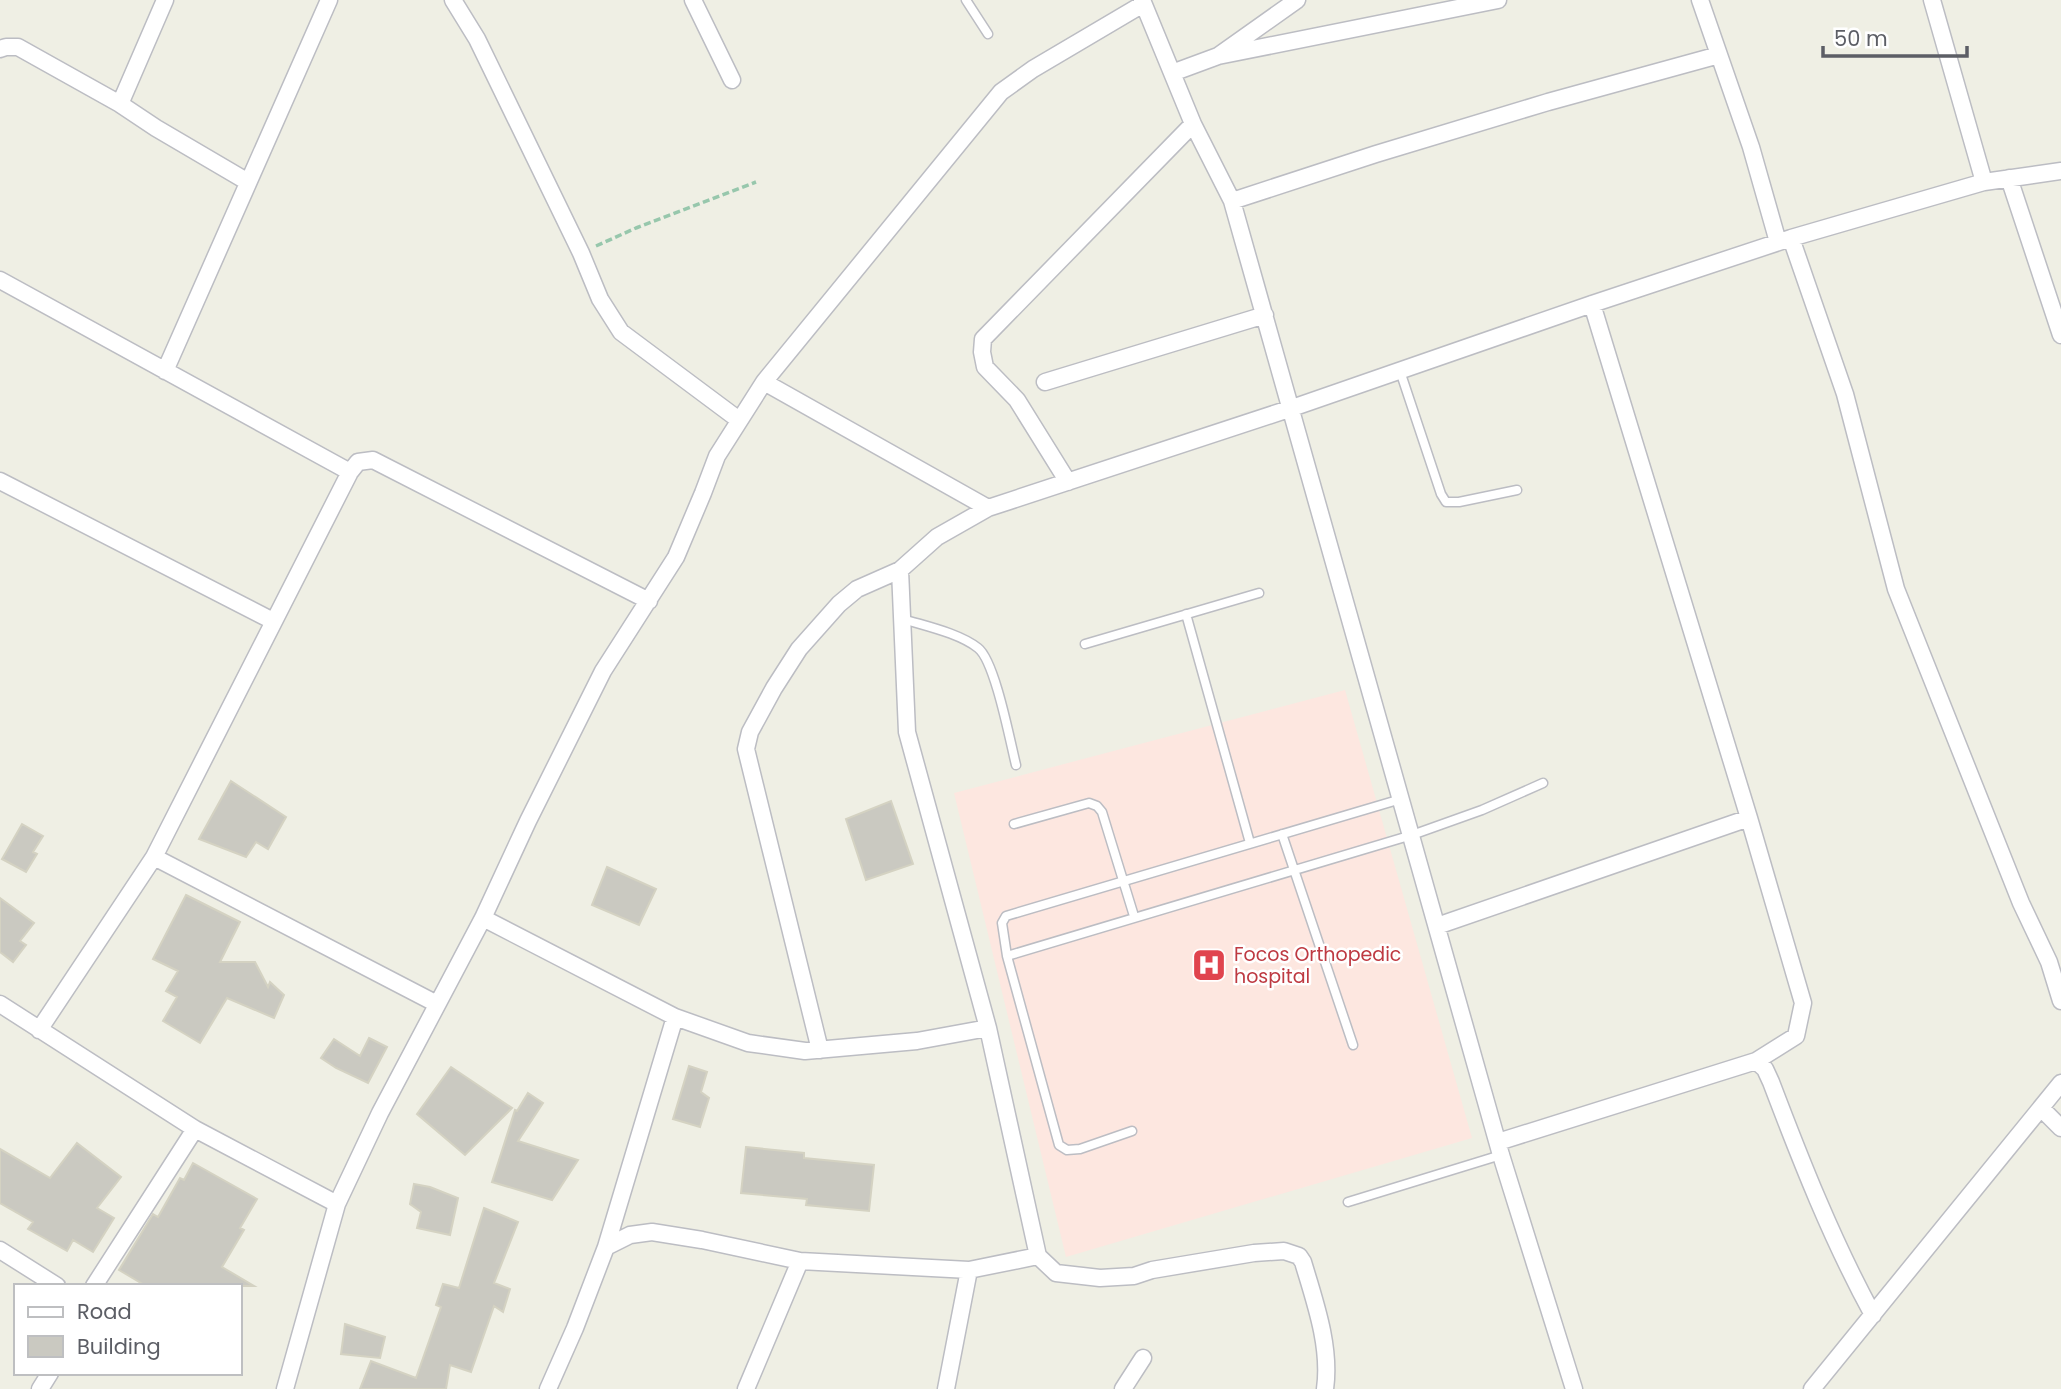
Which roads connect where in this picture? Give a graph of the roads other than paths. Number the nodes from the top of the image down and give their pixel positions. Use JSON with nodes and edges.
{"nodes":[{"id":1,"x":165,"y":0,"type":"edge"},
{"id":2,"x":329,"y":0,"type":"edge"},
{"id":3,"x":453,"y":0,"type":"edge"},
{"id":4,"x":692,"y":0,"type":"edge"},
{"id":5,"x":965,"y":0,"type":"edge"},
{"id":6,"x":1297,"y":0,"type":"edge"},
{"id":7,"x":1700,"y":0,"type":"edge"},
{"id":8,"x":1498,"y":1,"type":"edge"},
{"id":9,"x":1935,"y":1,"type":"edge"},
{"id":10,"x":1143,"y":2,"type":"edge"},
{"id":11,"x":988,"y":34,"type":"dead end"},
{"id":12,"x":0,"y":49,"type":"edge"},
{"id":13,"x":1719,"y":55,"type":"junction"},
{"id":14,"x":1218,"y":56,"type":"junction"},
{"id":15,"x":1172,"y":73,"type":"junction"},
{"id":16,"x":732,"y":80,"type":"dead end"},
{"id":17,"x":120,"y":104,"type":"junction"},
{"id":18,"x":1193,"y":124,"type":"junction"},
{"id":19,"x":2061,"y":171,"type":"edge"},
{"id":20,"x":2009,"y":178,"type":"junction"},
{"id":21,"x":248,"y":182,"type":"junction"},
{"id":22,"x":1984,"y":182,"type":"junction"},
{"id":23,"x":1232,"y":201,"type":"junction"},
{"id":24,"x":1784,"y":240,"type":"junction"},
{"id":25,"x":0,"y":280,"type":"edge"},
{"id":26,"x":1592,"y":304,"type":"junction"},
{"id":27,"x":1265,"y":316,"type":"junction"},
{"id":28,"x":2061,"y":335,"type":"edge"},
{"id":29,"x":166,"y":371,"type":"junction"},
{"id":30,"x":1400,"y":371,"type":"junction"},
{"id":31,"x":764,"y":382,"type":"junction"},
{"id":32,"x":1045,"y":382,"type":"dead end"},
{"id":33,"x":1292,"y":408,"type":"junction"},
{"id":34,"x":739,"y":420,"type":"junction"},
{"id":35,"x":350,"y":472,"type":"junction"},
{"id":36,"x":0,"y":481,"type":"edge"},
{"id":37,"x":1068,"y":482,"type":"junction"},
{"id":38,"x":1517,"y":490,"type":"dead end"},
{"id":39,"x":988,"y":508,"type":"junction"},
{"id":40,"x":900,"y":570,"type":"junction"},
{"id":41,"x":1259,"y":593,"type":"dead end"},
{"id":42,"x":649,"y":601,"type":"junction"},
{"id":43,"x":1186,"y":614,"type":"junction"},
{"id":44,"x":903,"y":618,"type":"junction"},
{"id":45,"x":273,"y":621,"type":"junction"},
{"id":46,"x":1085,"y":644,"type":"dead end"},
{"id":47,"x":1016,"y":765,"type":"dead end"},
{"id":48,"x":1543,"y":783,"type":"dead end"},
{"id":49,"x":1401,"y":799,"type":"junction"},
{"id":50,"x":1749,"y":818,"type":"junction"},
{"id":51,"x":1014,"y":824,"type":"dead end"},
{"id":52,"x":1282,"y":834,"type":"junction"},
{"id":53,"x":1412,"y":835,"type":"junction"},
{"id":54,"x":1250,"y":843,"type":"junction"},
{"id":55,"x":154,"y":856,"type":"junction"},
{"id":56,"x":1294,"y":870,"type":"junction"},
{"id":57,"x":1123,"y":881,"type":"junction"},
{"id":58,"x":1134,"y":916,"type":"junction"},
{"id":59,"x":484,"y":918,"type":"junction"},
{"id":60,"x":1437,"y":926,"type":"junction"},
{"id":61,"x":1007,"y":956,"type":"junction"},
{"id":62,"x":2055,"y":958,"type":"edge"},
{"id":63,"x":2061,"y":1001,"type":"edge"},
{"id":64,"x":0,"y":1004,"type":"edge"},
{"id":65,"x":437,"y":1004,"type":"junction"},
{"id":66,"x":675,"y":1017,"type":"junction"},
{"id":67,"x":988,"y":1028,"type":"junction"},
{"id":68,"x":38,"y":1030,"type":"junction"},
{"id":69,"x":1353,"y":1045,"type":"dead end"},
{"id":70,"x":820,"y":1050,"type":"junction"},
{"id":71,"x":1756,"y":1061,"type":"junction"},
{"id":72,"x":2061,"y":1083,"type":"edge"},
{"id":73,"x":2041,"y":1108,"type":"junction"},
{"id":74,"x":2061,"y":1128,"type":"edge"},
{"id":75,"x":195,"y":1129,"type":"junction"},
{"id":76,"x":1132,"y":1131,"type":"dead end"},
{"id":77,"x":1500,"y":1149,"type":"junction"},
{"id":78,"x":1348,"y":1202,"type":"dead end"},
{"id":79,"x":337,"y":1204,"type":"junction"},
{"id":80,"x":606,"y":1247,"type":"junction"},
{"id":81,"x":0,"y":1250,"type":"edge"},
{"id":82,"x":1038,"y":1256,"type":"junction"},
{"id":83,"x":800,"y":1261,"type":"junction"},
{"id":84,"x":969,"y":1270,"type":"junction"},
{"id":85,"x":54,"y":1284,"type":"edge"},
{"id":86,"x":95,"y":1284,"type":"edge"},
{"id":87,"x":1873,"y":1315,"type":"junction"},
{"id":88,"x":1143,"y":1358,"type":"dead end"},
{"id":89,"x":285,"y":1389,"type":"edge"},
{"id":90,"x":548,"y":1389,"type":"edge"},
{"id":91,"x":746,"y":1389,"type":"edge"},
{"id":92,"x":946,"y":1389,"type":"edge"},
{"id":93,"x":1123,"y":1389,"type":"edge"},
{"id":94,"x":1325,"y":1389,"type":"edge"},
{"id":95,"x":1574,"y":1389,"type":"edge"},
{"id":96,"x":1812,"y":1389,"type":"edge"}],
"edges":[{"from":1,"to":17,"type":"street"},
{"from":2,"to":21,"type":"street"},
{"from":3,"to":34,"type":"street"},
{"from":4,"to":16,"type":"street"},
{"from":5,"to":11,"type":"lane"},
{"from":6,"to":14,"type":"street"},
{"from":7,"to":13,"type":"street"},
{"from":8,"to":14,"type":"street"},
{"from":9,"to":22,"type":"street"},
{"from":10,"to":15,"type":"street"},
{"from":10,"to":31,"type":"street"},
{"from":12,"to":17,"type":"street"},
{"from":13,"to":23,"type":"street"},
{"from":13,"to":24,"type":"street"},
{"from":14,"to":15,"type":"street"},
{"from":15,"to":18,"type":"street"},
{"from":17,"to":21,"type":"street"},
{"from":18,"to":23,"type":"street"},
{"from":18,"to":37,"type":"street"},
{"from":19,"to":20,"type":"street"},
{"from":20,"to":22,"type":"street"},
{"from":20,"to":28,"type":"street"},
{"from":21,"to":29,"type":"street"},
{"from":22,"to":24,"type":"street"},
{"from":23,"to":27,"type":"street"},
{"from":24,"to":26,"type":"street"},
{"from":24,"to":62,"type":"street"},
{"from":25,"to":29,"type":"street"},
{"from":26,"to":30,"type":"street"},
{"from":26,"to":50,"type":"street"},
{"from":27,"to":32,"type":"street"},
{"from":27,"to":33,"type":"street"},
{"from":29,"to":35,"type":"street"},
{"from":30,"to":33,"type":"street"},
{"from":30,"to":38,"type":"lane"},
{"from":31,"to":34,"type":"street"},
{"from":31,"to":39,"type":"street"},
{"from":33,"to":37,"type":"street"},
{"from":33,"to":49,"type":"street"},
{"from":34,"to":42,"type":"street"},
{"from":35,"to":42,"type":"street"},
{"from":35,"to":45,"type":"street"},
{"from":36,"to":45,"type":"street"},
{"from":37,"to":39,"type":"street"},
{"from":39,"to":40,"type":"street"},
{"from":40,"to":44,"type":"street"},
{"from":40,"to":70,"type":"street"},
{"from":41,"to":43,"type":"lane"},
{"from":42,"to":59,"type":"street"},
{"from":43,"to":46,"type":"lane"},
{"from":43,"to":54,"type":"lane"},
{"from":44,"to":47,"type":"lane"},
{"from":44,"to":67,"type":"street"},
{"from":45,"to":55,"type":"street"},
{"from":48,"to":53,"type":"lane"},
{"from":49,"to":52,"type":"lane"},
{"from":49,"to":53,"type":"street"},
{"from":50,"to":60,"type":"street"},
{"from":50,"to":71,"type":"street"},
{"from":51,"to":57,"type":"lane"},
{"from":52,"to":54,"type":"lane"},
{"from":52,"to":56,"type":"lane"},
{"from":53,"to":56,"type":"lane"},
{"from":53,"to":60,"type":"street"},
{"from":54,"to":57,"type":"lane"},
{"from":55,"to":65,"type":"street"},
{"from":55,"to":68,"type":"street"},
{"from":56,"to":58,"type":"lane"},
{"from":56,"to":69,"type":"lane"},
{"from":57,"to":58,"type":"lane"},
{"from":57,"to":61,"type":"lane"},
{"from":58,"to":61,"type":"lane"},
{"from":59,"to":65,"type":"street"},
{"from":59,"to":66,"type":"street"},
{"from":60,"to":77,"type":"street"},
{"from":61,"to":76,"type":"lane"},
{"from":62,"to":63,"type":"street"},
{"from":64,"to":68,"type":"street"},
{"from":65,"to":79,"type":"street"},
{"from":66,"to":70,"type":"street"},
{"from":66,"to":80,"type":"street"},
{"from":67,"to":70,"type":"street"},
{"from":67,"to":82,"type":"street"},
{"from":68,"to":75,"type":"street"},
{"from":71,"to":77,"type":"street"},
{"from":71,"to":87,"type":"street"},
{"from":72,"to":73,"type":"street"},
{"from":73,"to":74,"type":"street"},
{"from":73,"to":87,"type":"street"},
{"from":75,"to":79,"type":"street"},
{"from":75,"to":86,"type":"street"},
{"from":77,"to":78,"type":"lane"},
{"from":77,"to":95,"type":"street"},
{"from":79,"to":89,"type":"street"},
{"from":80,"to":83,"type":"street"},
{"from":80,"to":90,"type":"street"},
{"from":81,"to":85,"type":"street"},
{"from":82,"to":84,"type":"street"},
{"from":82,"to":94,"type":"street"},
{"from":83,"to":84,"type":"street"},
{"from":83,"to":91,"type":"street"},
{"from":84,"to":92,"type":"street"},
{"from":87,"to":96,"type":"street"},
{"from":88,"to":93,"type":"street"}]}
